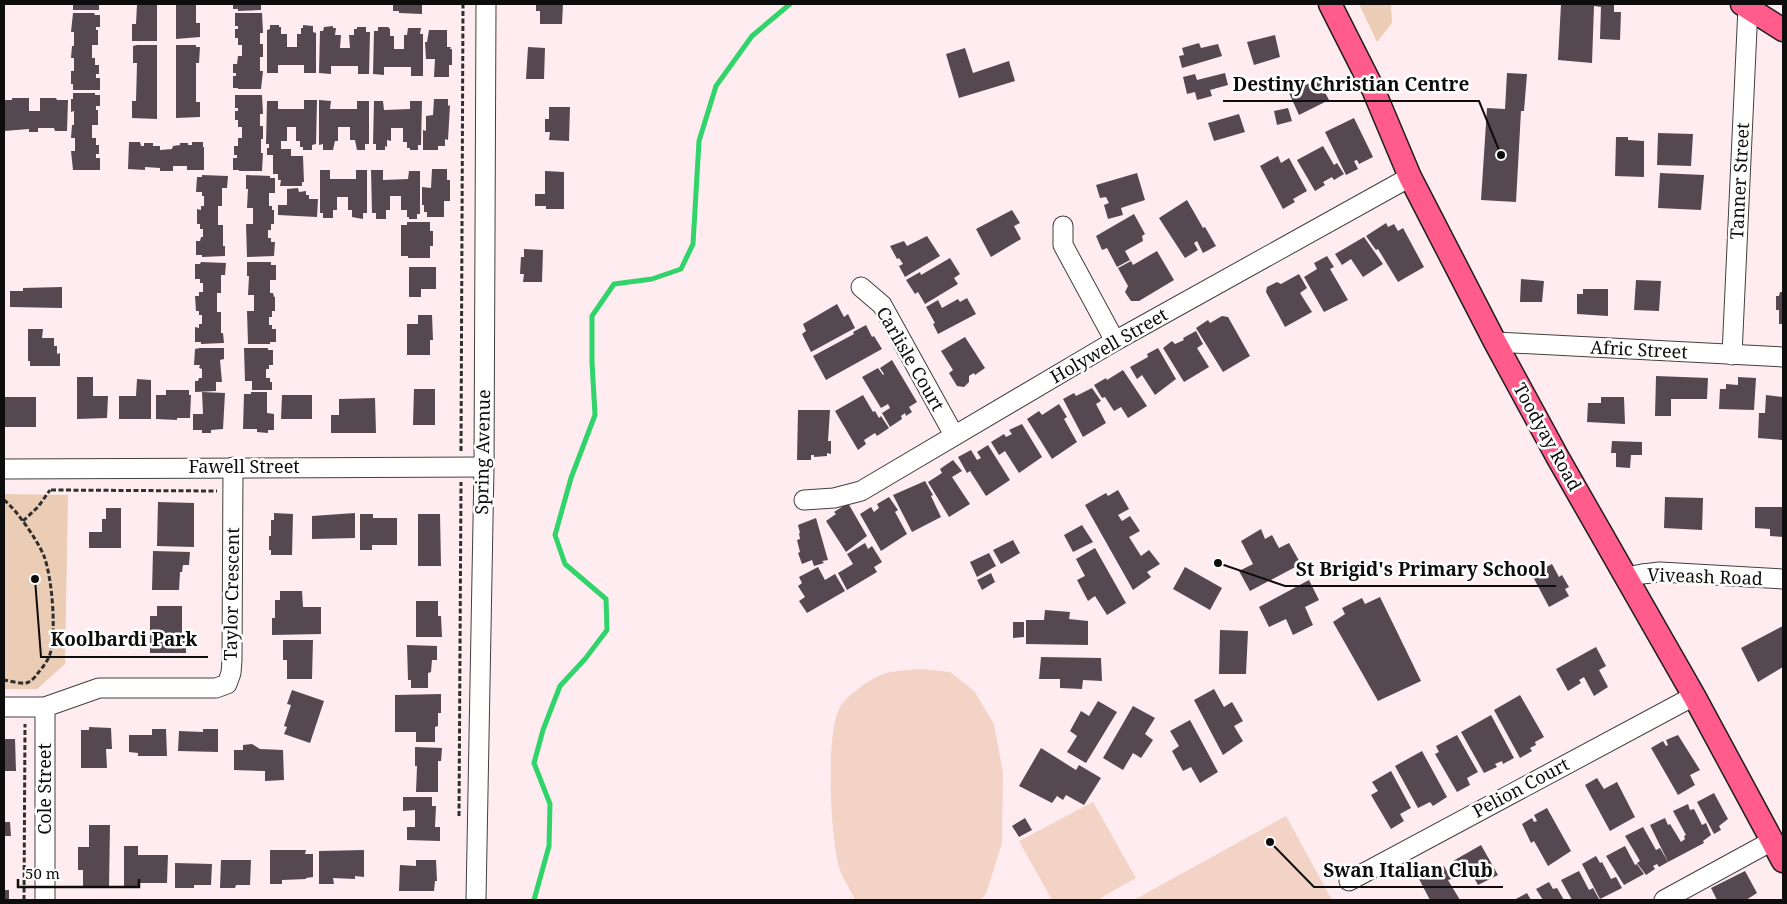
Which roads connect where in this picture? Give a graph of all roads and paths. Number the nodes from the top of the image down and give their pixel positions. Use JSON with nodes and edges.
{"nodes":[{"id":1,"x":463,"y":4,"type":"edge"},
{"id":2,"x":486,"y":4,"type":"edge"},
{"id":3,"x":1330,"y":4,"type":"edge"},
{"id":4,"x":1745,"y":5,"type":"edge"},
{"id":5,"x":1783,"y":30,"type":"edge"},
{"id":6,"x":1410,"y":177,"type":"junction"},
{"id":7,"x":1063,"y":226,"type":"dead end"},
{"id":8,"x":861,"y":287,"type":"dead end"},
{"id":9,"x":1116,"y":341,"type":"junction"},
{"id":10,"x":1495,"y":342,"type":"junction"},
{"id":11,"x":1732,"y":355,"type":"junction"},
{"id":12,"x":1783,"y":358,"type":"edge"},
{"id":13,"x":954,"y":436,"type":"junction"},
{"id":14,"x":234,"y":467,"type":"junction"},
{"id":15,"x":461,"y":467,"type":"junction"},
{"id":16,"x":484,"y":467,"type":"junction"},
{"id":17,"x":4,"y":469,"type":"edge"},
{"id":18,"x":53,"y":469,"type":"junction"},
{"id":19,"x":50,"y":490,"type":"junction"},
{"id":20,"x":233,"y":491,"type":"junction"},
{"id":21,"x":4,"y":500,"type":"edge"},
{"id":22,"x":804,"y":500,"type":"dead end"},
{"id":23,"x":23,"y":521,"type":"junction"},
{"id":24,"x":1626,"y":578,"type":"junction"},
{"id":25,"x":1783,"y":579,"type":"edge"},
{"id":26,"x":4,"y":680,"type":"edge"},
{"id":27,"x":1694,"y":696,"type":"junction"},
{"id":28,"x":4,"y":707,"type":"edge"},
{"id":29,"x":25,"y":707,"type":"junction"},
{"id":30,"x":45,"y":707,"type":"junction"},
{"id":31,"x":458,"y":822,"type":"dead end"},
{"id":32,"x":1778,"y":851,"type":"edge"},
{"id":33,"x":1349,"y":881,"type":"dead end"},
{"id":34,"x":24,"y":900,"type":"edge"},
{"id":35,"x":45,"y":900,"type":"edge"},
{"id":36,"x":476,"y":900,"type":"edge"},
{"id":37,"x":1664,"y":900,"type":"edge"}],
"edges":[{"from":1,"to":15,"type":"path"},
{"from":2,"to":16,"type":"street","name":"Spring Avenue"},
{"from":3,"to":6,"type":"main road","name":"Toodyay Road"},
{"from":4,"to":5,"type":"main road"},
{"from":4,"to":11,"type":"street","name":"Tanner Street"},
{"from":6,"to":9,"type":"street","name":"Holywell Street"},
{"from":6,"to":10,"type":"main road","name":"Toodyay Road"},
{"from":7,"to":9,"type":"street"},
{"from":8,"to":13,"type":"street","name":"Carlisle Court"},
{"from":9,"to":13,"type":"street","name":"Holywell Street"},
{"from":10,"to":11,"type":"street","name":"Afric Street"},
{"from":10,"to":24,"type":"main road","name":"Toodyay Road"},
{"from":11,"to":12,"type":"street","name":"Afric Street"},
{"from":13,"to":22,"type":"street","name":"Holywell Street"},
{"from":14,"to":15,"type":"street","name":"Fawell Street"},
{"from":14,"to":18,"type":"street","name":"Fawell Street"},
{"from":14,"to":20,"type":"street","name":"Taylor Crescent"},
{"from":15,"to":16,"type":"street","name":"Fawell Street"},
{"from":15,"to":31,"type":"path"},
{"from":16,"to":36,"type":"street","name":"Spring Avenue"},
{"from":17,"to":18,"type":"street","name":"Fawell Street"},
{"from":18,"to":19,"type":"path"},
{"from":19,"to":20,"type":"path"},
{"from":19,"to":23,"type":"path"},
{"from":20,"to":30,"type":"street","name":"Taylor Crescent"},
{"from":21,"to":23,"type":"path"},
{"from":23,"to":26,"type":"path"},
{"from":24,"to":25,"type":"street","name":"Viveash Road"},
{"from":24,"to":27,"type":"main road","name":"Toodyay Road"},
{"from":27,"to":32,"type":"main road","name":"Toodyay Road"},
{"from":27,"to":33,"type":"street","name":"Pelion Court"},
{"from":28,"to":29,"type":"street"},
{"from":29,"to":30,"type":"street"},
{"from":29,"to":34,"type":"path"},
{"from":30,"to":35,"type":"street","name":"Cole Street"},
{"from":32,"to":37,"type":"street"}]}
